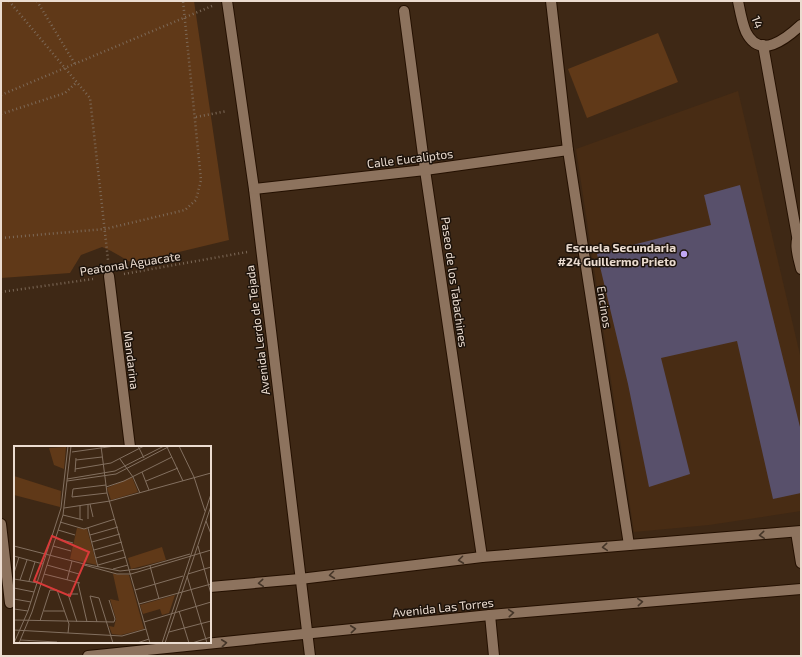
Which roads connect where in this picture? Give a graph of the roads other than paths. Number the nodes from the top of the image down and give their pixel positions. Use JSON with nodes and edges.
{"nodes":[{"id":1,"x":227,"y":1,"type":"edge"},
{"id":2,"x":551,"y":1,"type":"edge"},
{"id":3,"x":738,"y":1,"type":"edge"},
{"id":4,"x":404,"y":10,"type":"dead end"},
{"id":5,"x":801,"y":25,"type":"edge"},
{"id":6,"x":763,"y":45,"type":"junction"},
{"id":7,"x":568,"y":150,"type":"junction"},
{"id":8,"x":425,"y":170,"type":"junction"},
{"id":9,"x":254,"y":189,"type":"junction"},
{"id":10,"x":799,"y":233,"type":"edge"},
{"id":11,"x":801,"y":269,"type":"edge"},
{"id":12,"x":109,"y":276,"type":"road end"},
{"id":13,"x":130,"y":446,"type":"edge"},
{"id":14,"x":1,"y":524,"type":"edge"},
{"id":15,"x":799,"y":532,"type":"edge"},
{"id":16,"x":629,"y":545,"type":"junction"},
{"id":17,"x":482,"y":557,"type":"junction"},
{"id":18,"x":801,"y":563,"type":"edge"},
{"id":19,"x":300,"y":579,"type":"junction"},
{"id":20,"x":211,"y":587,"type":"edge"},
{"id":21,"x":801,"y":588,"type":"edge"},
{"id":22,"x":9,"y":603,"type":"edge"},
{"id":23,"x":490,"y":615,"type":"junction"},
{"id":24,"x":307,"y":634,"type":"junction"},
{"id":25,"x":88,"y":656,"type":"edge"},
{"id":26,"x":310,"y":656,"type":"edge"},
{"id":27,"x":494,"y":656,"type":"edge"}],
"edges":[{"from":1,"to":9,"type":"street","name":"Avenida Lerdo de Tejada"},
{"from":2,"to":7,"type":"street","name":"Encinos"},
{"from":3,"to":6,"type":"street","name":"14"},
{"from":4,"to":8,"type":"street","name":"Paseo de los Tabachines"},
{"from":5,"to":6,"type":"street"},
{"from":6,"to":10,"type":"street"},
{"from":7,"to":8,"type":"street","name":"Calle Eucaliptos"},
{"from":7,"to":16,"type":"street","name":"Encinos"},
{"from":8,"to":9,"type":"street","name":"Calle Eucaliptos"},
{"from":8,"to":17,"type":"street","name":"Paseo de los Tabachines"},
{"from":9,"to":19,"type":"street","name":"Avenida Lerdo de Tejada"},
{"from":10,"to":11,"type":"street"},
{"from":12,"to":13,"type":"street","name":"Mandarina"},
{"from":14,"to":22,"type":"street"},
{"from":15,"to":16,"type":"street","one_way":true},
{"from":15,"to":18,"type":"street"},
{"from":16,"to":17,"type":"street","one_way":true},
{"from":17,"to":19,"type":"street","one_way":true},
{"from":19,"to":20,"type":"street","one_way":true},
{"from":19,"to":24,"type":"street","name":"Avenida Lerdo de Tejada"},
{"from":23,"to":21,"type":"street","name":"Avenida Las Torres","one_way":true},
{"from":24,"to":23,"type":"street","name":"Avenida Las Torres","one_way":true},
{"from":23,"to":27,"type":"street"},
{"from":25,"to":24,"type":"street","name":"Avenida Las Torres","one_way":true},
{"from":24,"to":26,"type":"street","name":"Avenida Lerdo de Tejada"}]}
